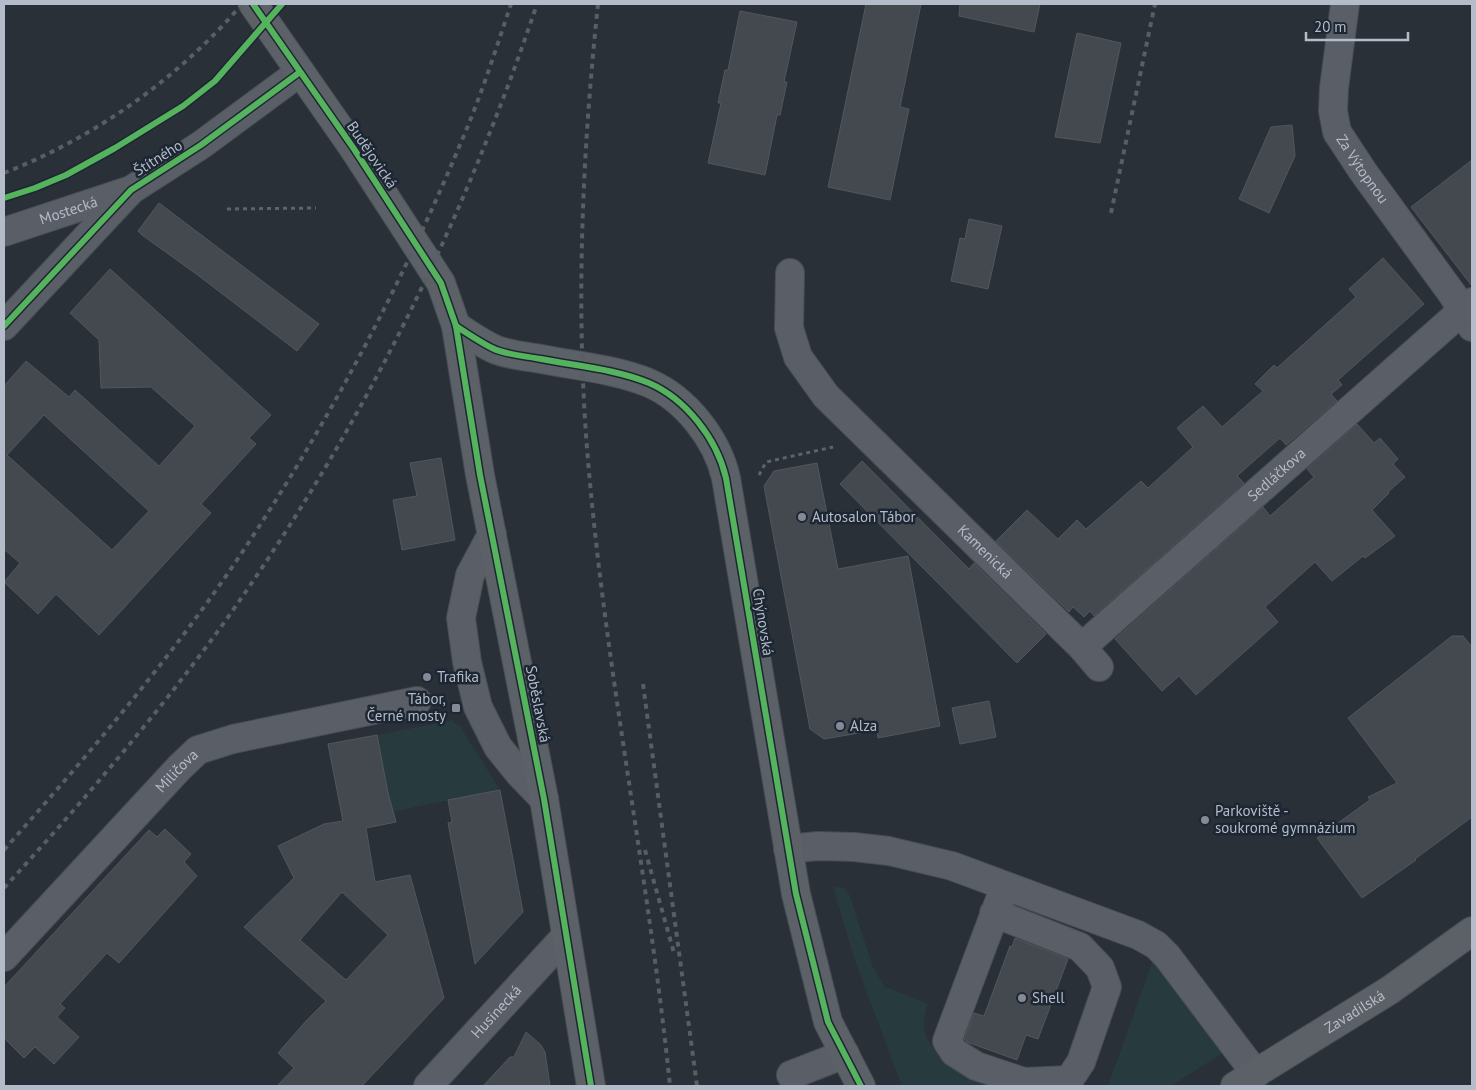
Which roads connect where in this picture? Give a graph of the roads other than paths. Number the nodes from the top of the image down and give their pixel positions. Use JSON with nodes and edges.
{"nodes":[{"id":1,"x":253,"y":4,"type":"edge"},
{"id":2,"x":1345,"y":4,"type":"edge"},
{"id":3,"x":300,"y":72,"type":"junction"},
{"id":4,"x":132,"y":190,"type":"junction"},
{"id":5,"x":4,"y":232,"type":"edge"},
{"id":6,"x":790,"y":273,"type":"dead end"},
{"id":7,"x":1469,"y":314,"type":"edge"},
{"id":8,"x":4,"y":326,"type":"edge"},
{"id":9,"x":456,"y":326,"type":"junction"},
{"id":10,"x":492,"y":534,"type":"junction"},
{"id":11,"x":1082,"y":647,"type":"junction"},
{"id":12,"x":1100,"y":667,"type":"dead end"},
{"id":13,"x":417,"y":701,"type":"dead end"},
{"id":14,"x":544,"y":799,"type":"junction"},
{"id":15,"x":788,"y":849,"type":"junction"},
{"id":16,"x":1005,"y":886,"type":"junction"},
{"id":17,"x":994,"y":913,"type":"junction"},
{"id":18,"x":1472,"y":931,"type":"edge"},
{"id":19,"x":565,"y":937,"type":"junction"},
{"id":20,"x":4,"y":956,"type":"edge"},
{"id":21,"x":845,"y":1054,"type":"junction"},
{"id":22,"x":792,"y":1075,"type":"dead end"},
{"id":23,"x":1245,"y":1080,"type":"edge"},
{"id":24,"x":428,"y":1086,"type":"edge"},
{"id":25,"x":591,"y":1086,"type":"edge"},
{"id":26,"x":861,"y":1086,"type":"edge"}],
"edges":[{"from":1,"to":3,"type":"main road","name":"Budějovická"},
{"from":2,"to":7,"type":"street","name":"Za Výtopnou"},
{"from":3,"to":4,"type":"street","name":"Štítného"},
{"from":3,"to":9,"type":"main road","name":"Budějovická"},
{"from":4,"to":5,"type":"street","name":"Mostecká"},
{"from":4,"to":8,"type":"street","name":"Štítného"},
{"from":6,"to":11,"type":"street","name":"Kamenická"},
{"from":7,"to":11,"type":"street","name":"Sedláčkova"},
{"from":9,"to":10,"type":"main road","name":"Soběslavská"},
{"from":9,"to":15,"type":"main road","name":"Chýnovská"},
{"from":10,"to":14,"type":"main road","name":"Soběslavská"},
{"from":10,"to":14,"type":"street"},
{"from":11,"to":12,"type":"street","name":"Kamenická"},
{"from":13,"to":20,"type":"street","name":"Miličova"},
{"from":14,"to":19,"type":"main road","name":"Soběslavská"},
{"from":15,"to":16,"type":"street"},
{"from":15,"to":21,"type":"main road","name":"Chýnovská"},
{"from":16,"to":17,"type":"street"},
{"from":16,"to":23,"type":"street"},
{"from":17,"to":17,"type":"street"},
{"from":18,"to":23,"type":"main road","name":"Zavadilská"},
{"from":19,"to":24,"type":"street","name":"Husinecká"},
{"from":19,"to":25,"type":"main road","name":"Soběslavská"},
{"from":21,"to":22,"type":"street"},
{"from":21,"to":26,"type":"main road","name":"Chýnovská"}]}
